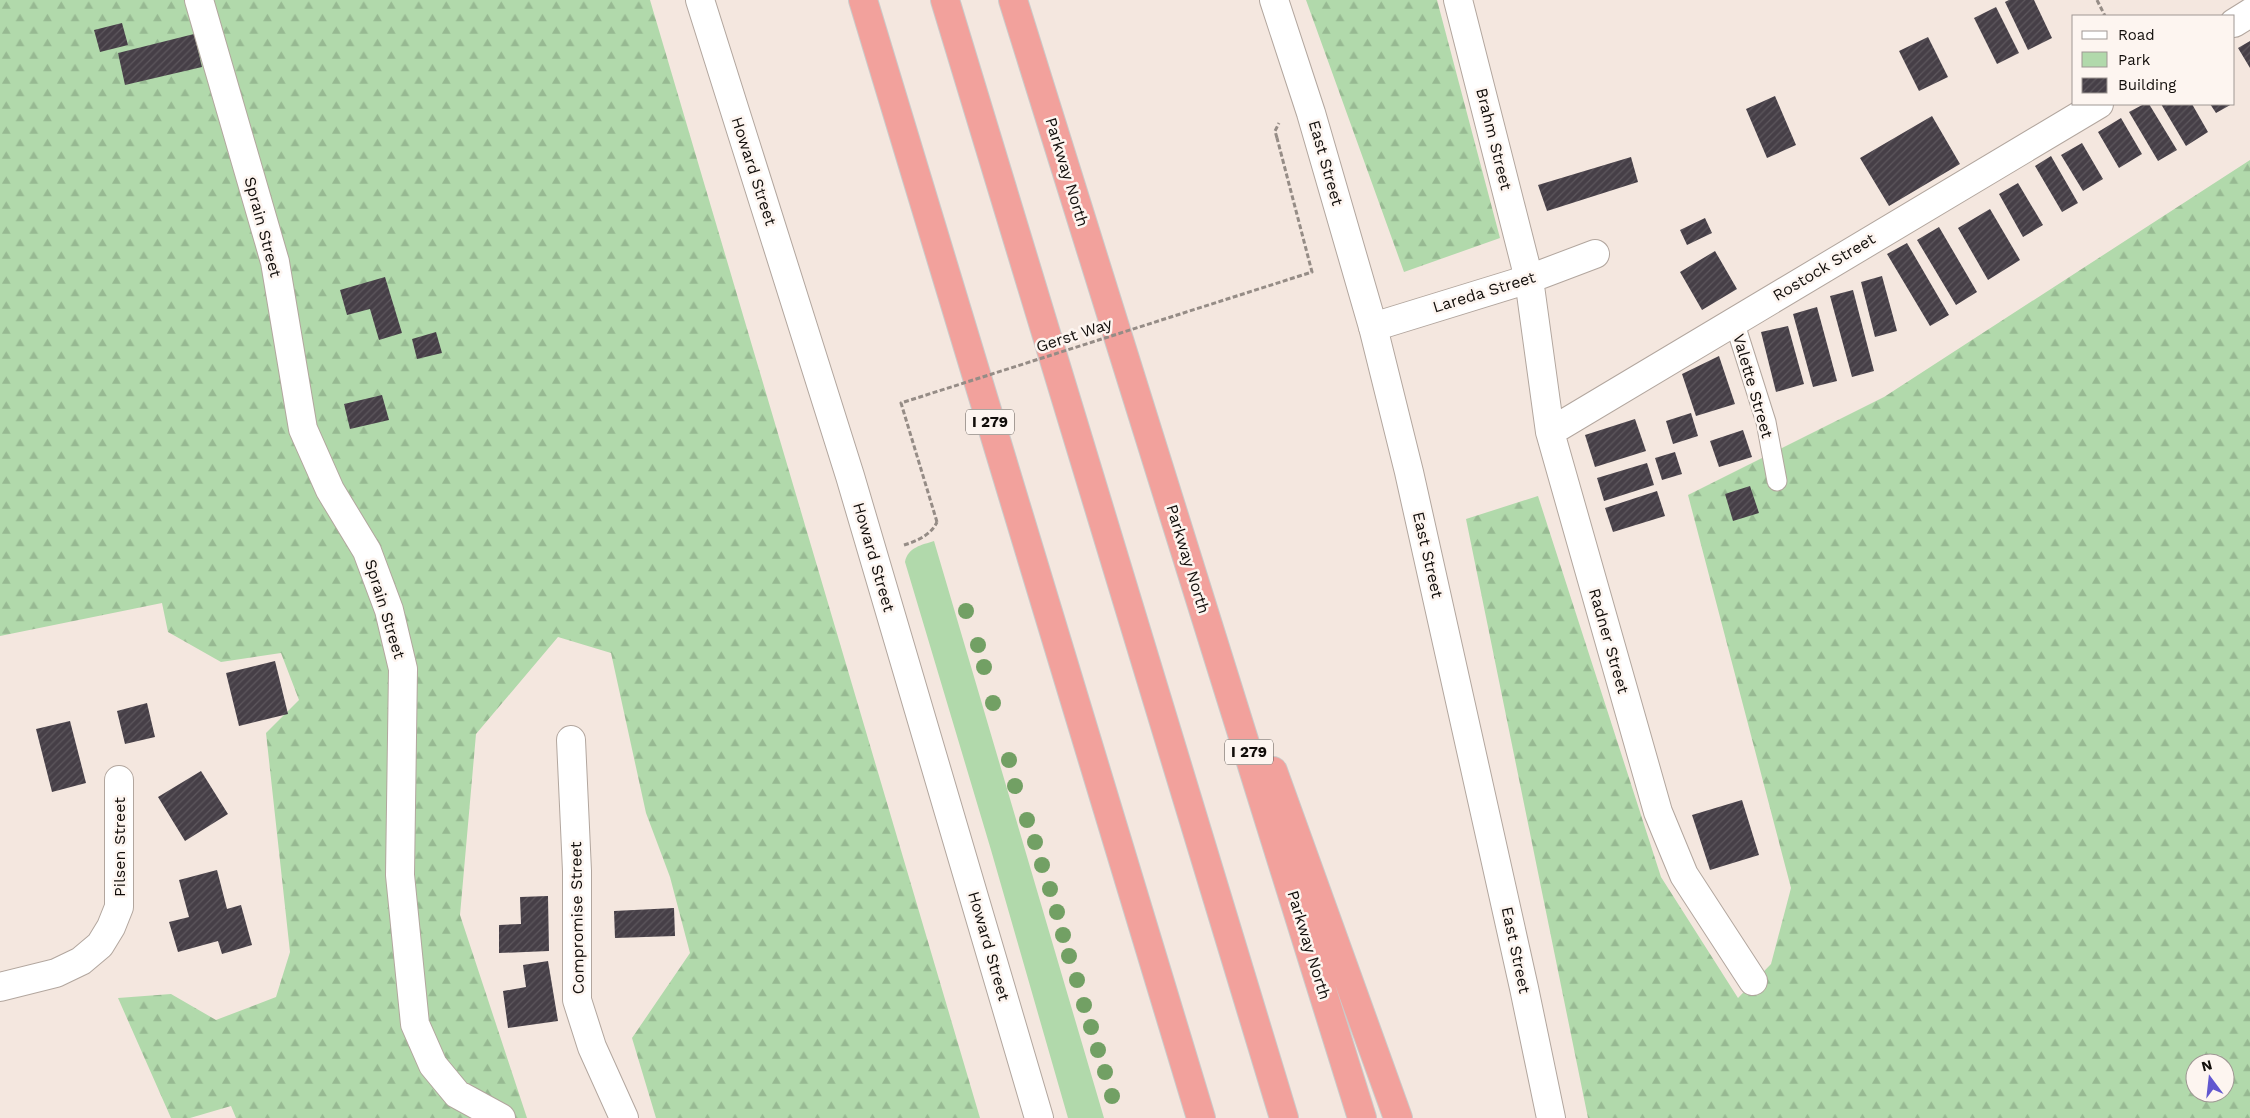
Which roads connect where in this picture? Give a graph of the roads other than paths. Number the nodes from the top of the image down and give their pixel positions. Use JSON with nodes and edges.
{"nodes":[{"id":1,"x":199,"y":0,"type":"edge"},
{"id":2,"x":700,"y":0,"type":"edge"},
{"id":3,"x":863,"y":0,"type":"edge"},
{"id":4,"x":945,"y":0,"type":"edge"},
{"id":5,"x":1013,"y":0,"type":"edge"},
{"id":6,"x":1274,"y":0,"type":"edge"},
{"id":7,"x":1458,"y":0,"type":"edge"},
{"id":8,"x":2250,"y":13,"type":"edge"},
{"id":9,"x":2235,"y":22,"type":"edge"},
{"id":10,"x":2097,"y":105,"type":"edge"},
{"id":11,"x":1595,"y":254,"type":"dead end"},
{"id":12,"x":1529,"y":279,"type":"junction"},
{"id":13,"x":1734,"y":321,"type":"junction"},
{"id":14,"x":1373,"y":326,"type":"junction"},
{"id":15,"x":1134,"y":386,"type":"junction"},
{"id":16,"x":1550,"y":432,"type":"junction"},
{"id":17,"x":1777,"y":481,"type":"dead end"},
{"id":18,"x":571,"y":740,"type":"dead end"},
{"id":19,"x":119,"y":780,"type":"dead end"},
{"id":20,"x":1753,"y":981,"type":"dead end"},
{"id":21,"x":0,"y":987,"type":"edge"},
{"id":22,"x":501,"y":1118,"type":"edge"},
{"id":23,"x":624,"y":1118,"type":"edge"},
{"id":24,"x":1039,"y":1118,"type":"edge"},
{"id":25,"x":1201,"y":1118,"type":"edge"},
{"id":26,"x":1284,"y":1118,"type":"edge"},
{"id":27,"x":1362,"y":1118,"type":"edge"},
{"id":28,"x":1398,"y":1118,"type":"edge"},
{"id":29,"x":1551,"y":1118,"type":"edge"}],
"edges":[{"from":1,"to":22,"type":"street","name":"Sprain Street"},
{"from":2,"to":24,"type":"street","name":"Howard Street"},
{"from":3,"to":25,"type":"highway","number":"I 279"},
{"from":4,"to":26,"type":"highway"},
{"from":5,"to":15,"type":"highway","name":"Parkway North","number":"I 279"},
{"from":6,"to":14,"type":"street","name":"East Street"},
{"from":7,"to":12,"type":"street","name":"Brahm Street"},
{"from":8,"to":9,"type":"street"},
{"from":10,"to":13,"type":"street","name":"Rostock Street"},
{"from":11,"to":12,"type":"street","name":"Lareda Street"},
{"from":12,"to":14,"type":"street","name":"Lareda Street"},
{"from":12,"to":16,"type":"street","name":"Radner Street"},
{"from":13,"to":16,"type":"street","name":"Rostock Street"},
{"from":13,"to":17,"type":"lane","name":"Valette Street"},
{"from":14,"to":29,"type":"street","name":"East Street"},
{"from":15,"to":27,"type":"highway","name":"Parkway North","number":"I 279"},
{"from":15,"to":28,"type":"highway"},
{"from":16,"to":20,"type":"street","name":"Radner Street"},
{"from":18,"to":23,"type":"street","name":"Compromise Street"},
{"from":19,"to":21,"type":"street","name":"Pilsen Street"}]}
